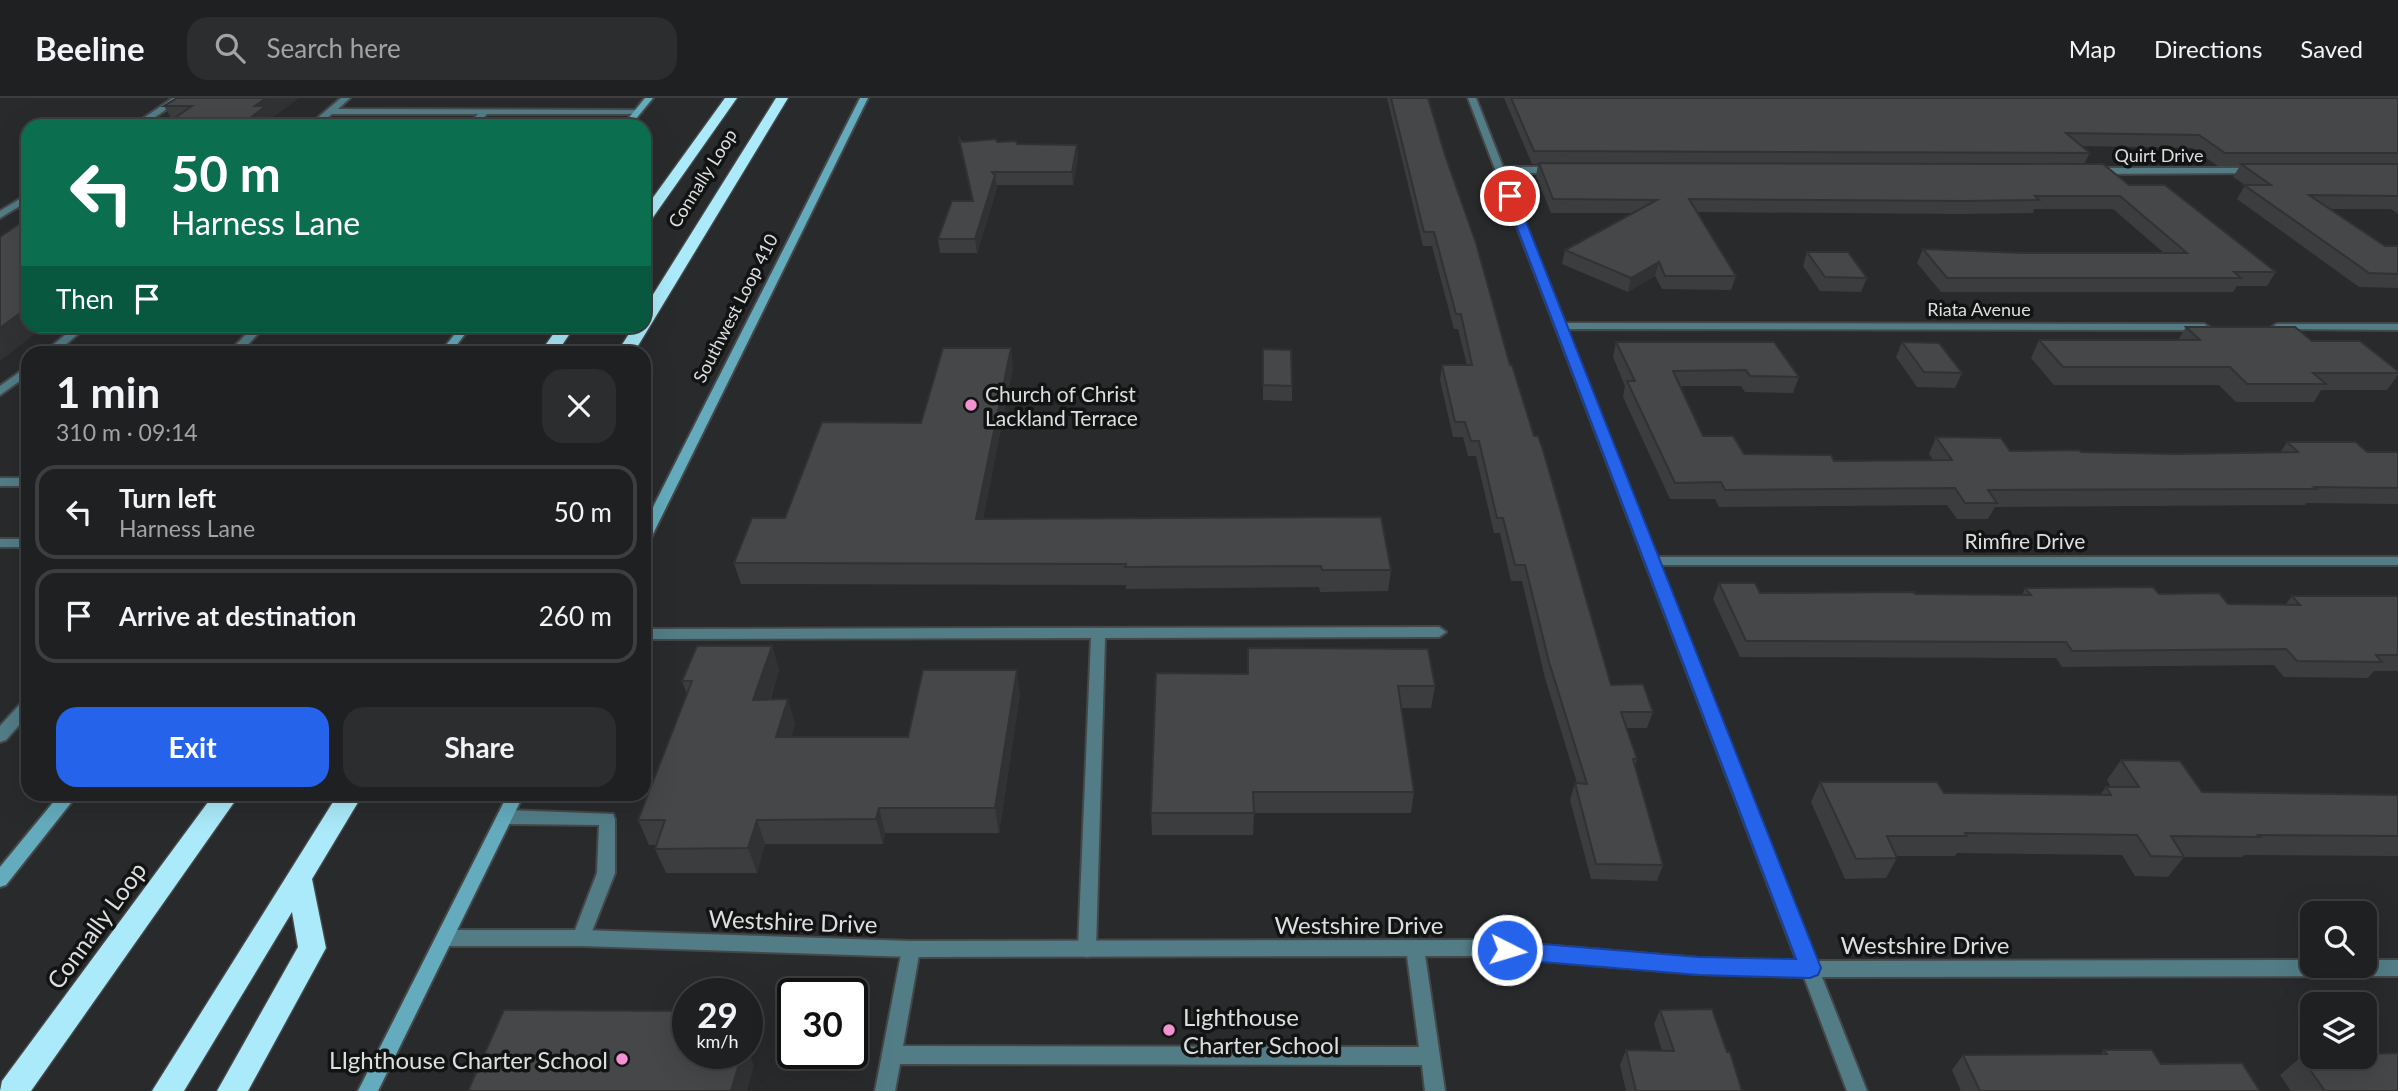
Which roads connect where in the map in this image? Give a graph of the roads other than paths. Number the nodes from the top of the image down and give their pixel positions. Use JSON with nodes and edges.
{"nodes":[{"id":1,"x":179,"y":98,"type":"edge"},
{"id":2,"x":346,"y":98,"type":"edge"},
{"id":3,"x":649,"y":98,"type":"edge"},
{"id":4,"x":731,"y":98,"type":"edge"},
{"id":5,"x":782,"y":98,"type":"edge"},
{"id":6,"x":864,"y":98,"type":"edge"},
{"id":7,"x":1472,"y":98,"type":"edge"},
{"id":8,"x":330,"y":111,"type":"junction"},
{"id":9,"x":485,"y":112,"type":"junction"},
{"id":10,"x":638,"y":112,"type":"junction"},
{"id":11,"x":147,"y":119,"type":"edge"},
{"id":12,"x":320,"y":119,"type":"edge"},
{"id":13,"x":478,"y":119,"type":"edge"},
{"id":14,"x":632,"y":119,"type":"edge"},
{"id":15,"x":1500,"y":170,"type":"junction"},
{"id":16,"x":1569,"y":170,"type":"edge"},
{"id":17,"x":2080,"y":171,"type":"edge"},
{"id":18,"x":2260,"y":171,"type":"edge"},
{"id":19,"x":21,"y":202,"type":"edge"},
{"id":20,"x":651,"y":210,"type":"edge"},
{"id":21,"x":0,"y":215,"type":"edge"},
{"id":22,"x":651,"y":311,"type":"edge"},
{"id":23,"x":1561,"y":326,"type":"junction"},
{"id":24,"x":2217,"y":327,"type":"edge"},
{"id":25,"x":2259,"y":327,"type":"edge"},
{"id":26,"x":2398,"y":327,"type":"edge"},
{"id":27,"x":73,"y":333,"type":"edge"},
{"id":28,"x":253,"y":333,"type":"edge"},
{"id":29,"x":57,"y":346,"type":"edge"},
{"id":30,"x":240,"y":346,"type":"edge"},
{"id":31,"x":21,"y":375,"type":"edge"},
{"id":32,"x":0,"y":392,"type":"edge"},
{"id":33,"x":0,"y":482,"type":"edge"},
{"id":34,"x":21,"y":482,"type":"edge"},
{"id":35,"x":651,"y":524,"type":"edge"},
{"id":36,"x":0,"y":543,"type":"edge"},
{"id":37,"x":21,"y":543,"type":"edge"},
{"id":38,"x":1652,"y":561,"type":"junction"},
{"id":39,"x":2398,"y":561,"type":"edge"},
{"id":40,"x":1439,"y":632,"type":"dead end"},
{"id":41,"x":1098,"y":633,"type":"junction"},
{"id":42,"x":651,"y":634,"type":"edge"},
{"id":43,"x":21,"y":713,"type":"edge"},
{"id":44,"x":0,"y":737,"type":"edge"},
{"id":45,"x":64,"y":801,"type":"edge"},
{"id":46,"x":223,"y":801,"type":"edge"},
{"id":47,"x":347,"y":801,"type":"edge"},
{"id":48,"x":513,"y":801,"type":"edge"},
{"id":49,"x":505,"y":817,"type":"junction"},
{"id":50,"x":2,"y":875,"type":"edge"},
{"id":51,"x":299,"y":878,"type":"junction"},
{"id":52,"x":445,"y":938,"type":"junction"},
{"id":53,"x":581,"y":938,"type":"junction"},
{"id":54,"x":1415,"y":948,"type":"junction"},
{"id":55,"x":911,"y":949,"type":"junction"},
{"id":56,"x":1087,"y":949,"type":"junction"},
{"id":57,"x":1810,"y":968,"type":"junction"},
{"id":58,"x":2398,"y":968,"type":"edge"},
{"id":59,"x":891,"y":1055,"type":"junction"},
{"id":60,"x":1430,"y":1056,"type":"junction"},
{"id":61,"x":13,"y":1091,"type":"edge"},
{"id":62,"x":167,"y":1091,"type":"edge"},
{"id":63,"x":232,"y":1091,"type":"edge"},
{"id":64,"x":368,"y":1091,"type":"edge"},
{"id":65,"x":885,"y":1091,"type":"edge"},
{"id":66,"x":1434,"y":1091,"type":"edge"},
{"id":67,"x":1857,"y":1091,"type":"edge"}],
"edges":[{"from":1,"to":11,"type":"street"},
{"from":2,"to":8,"type":"street"},
{"from":3,"to":10,"type":"main road"},
{"from":4,"to":20,"type":"highway","name":"Connally Loop"},
{"from":5,"to":22,"type":"highway","name":"Connally Loop"},
{"from":6,"to":35,"type":"main road","name":"Southwest Loop 410"},
{"from":7,"to":15,"type":"street"},
{"from":8,"to":9,"type":"street"},
{"from":8,"to":12,"type":"street"},
{"from":9,"to":10,"type":"street"},
{"from":9,"to":13,"type":"street"},
{"from":10,"to":14,"type":"main road"},
{"from":15,"to":16,"type":"street"},
{"from":15,"to":23,"type":"street"},
{"from":17,"to":18,"type":"street","name":"Quirt Drive"},
{"from":19,"to":21,"type":"street"},
{"from":23,"to":24,"type":"street","name":"Riata Avenue"},
{"from":23,"to":38,"type":"street"},
{"from":25,"to":26,"type":"street"},
{"from":27,"to":29,"type":"street"},
{"from":28,"to":30,"type":"street"},
{"from":31,"to":32,"type":"street"},
{"from":33,"to":34,"type":"street"},
{"from":36,"to":37,"type":"street"},
{"from":38,"to":39,"type":"street","name":"Rimfire Drive"},
{"from":38,"to":57,"type":"street"},
{"from":40,"to":41,"type":"street"},
{"from":41,"to":42,"type":"street"},
{"from":41,"to":56,"type":"street"},
{"from":43,"to":44,"type":"street"},
{"from":45,"to":50,"type":"main road"},
{"from":46,"to":61,"type":"highway","name":"Connally Loop"},
{"from":47,"to":51,"type":"highway"},
{"from":48,"to":49,"type":"main road"},
{"from":49,"to":52,"type":"main road"},
{"from":49,"to":53,"type":"street"},
{"from":51,"to":62,"type":"highway"},
{"from":51,"to":63,"type":"highway"},
{"from":52,"to":53,"type":"street","name":"Westshire Drive"},
{"from":52,"to":64,"type":"main road"},
{"from":53,"to":55,"type":"street","name":"Westshire Drive"},
{"from":54,"to":56,"type":"street","name":"Westshire Drive"},
{"from":54,"to":57,"type":"street","name":"Westshire Drive"},
{"from":54,"to":60,"type":"street"},
{"from":55,"to":56,"type":"street","name":"Westshire Drive"},
{"from":55,"to":59,"type":"street"},
{"from":57,"to":58,"type":"street","name":"Westshire Drive"},
{"from":57,"to":67,"type":"street"},
{"from":59,"to":60,"type":"street"},
{"from":59,"to":65,"type":"street"},
{"from":60,"to":66,"type":"street"}]}
